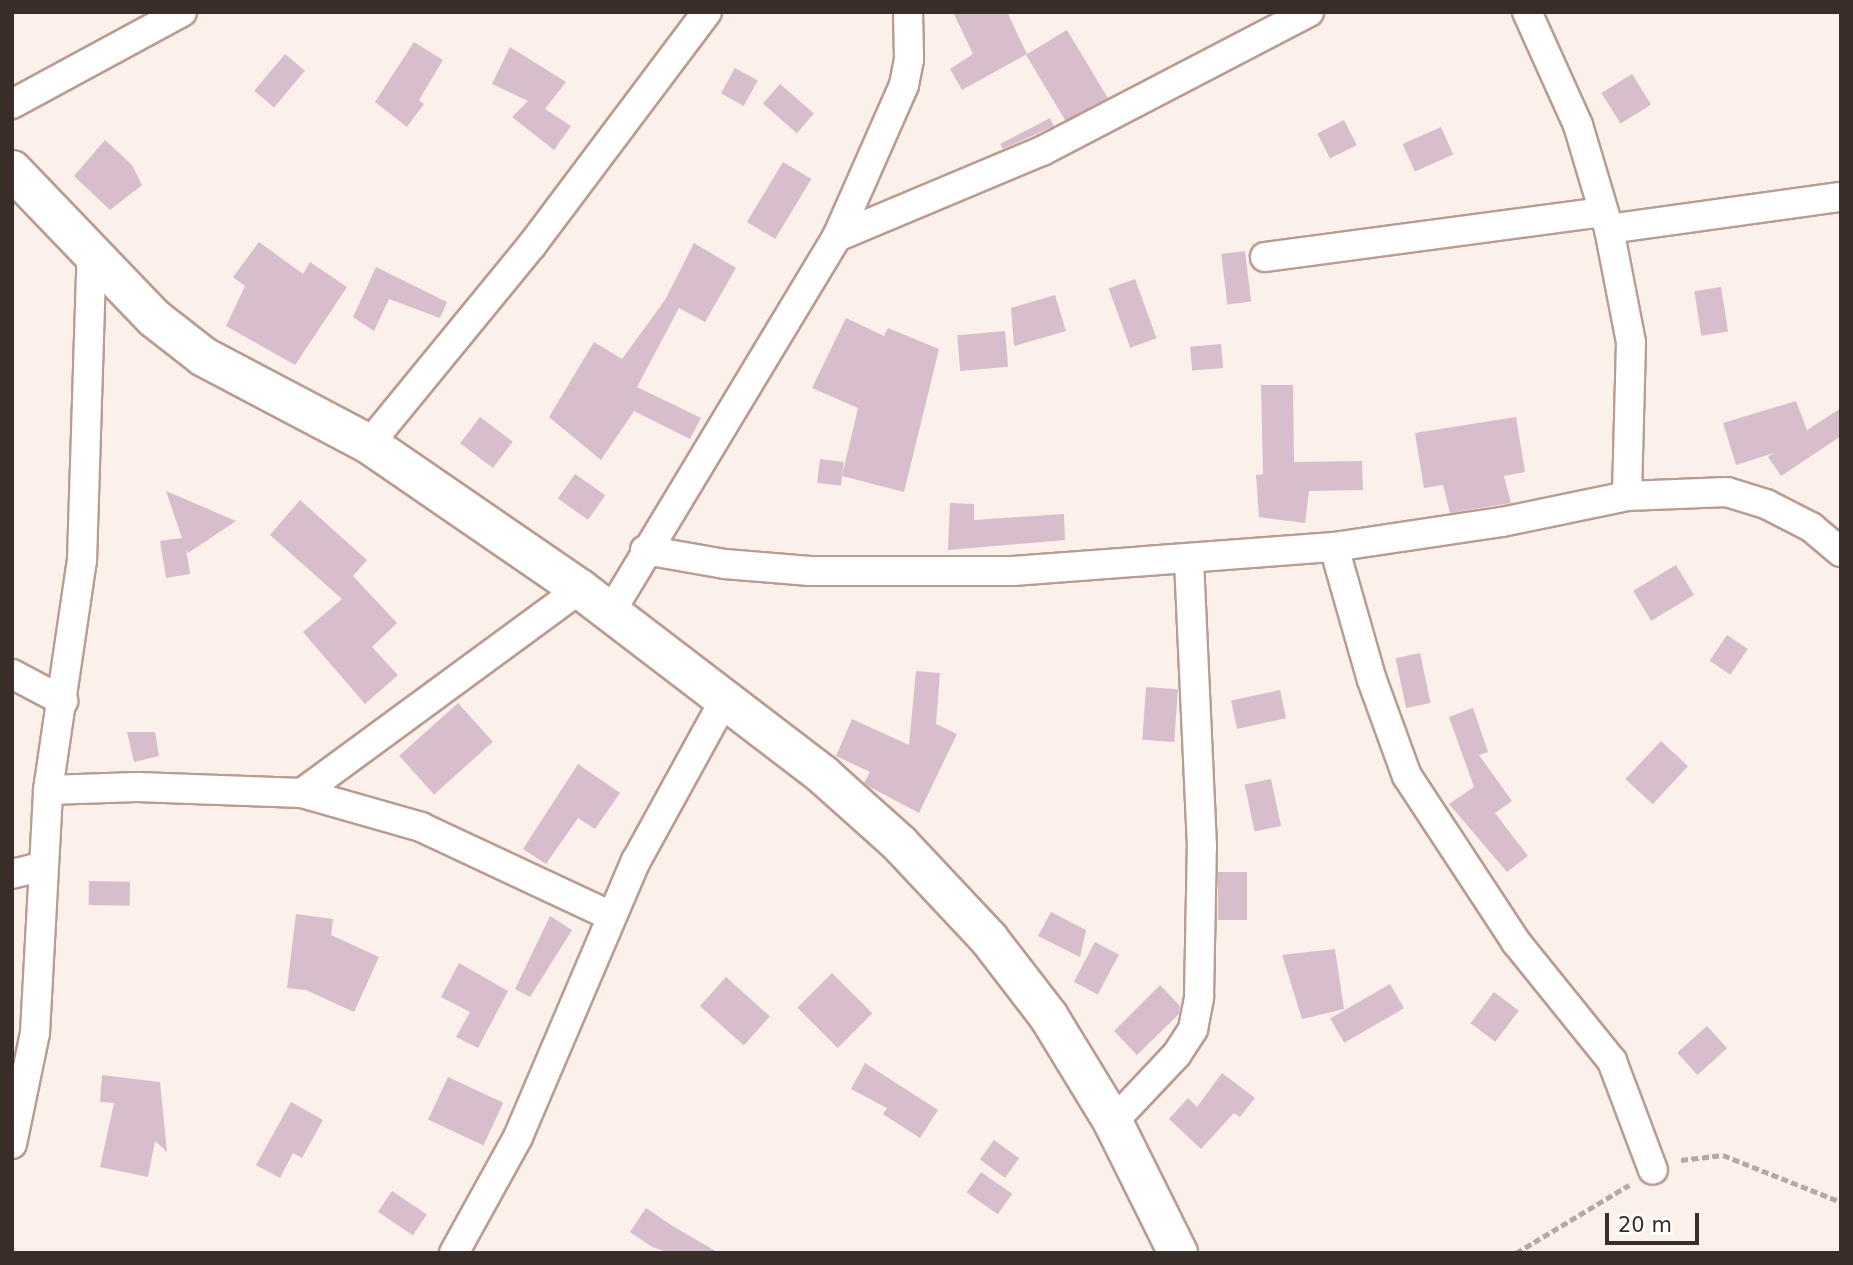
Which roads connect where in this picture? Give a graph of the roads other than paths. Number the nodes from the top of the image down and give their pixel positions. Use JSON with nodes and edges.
{"nodes":[{"id":1,"x":182,"y":12,"type":"edge"},
{"id":2,"x":707,"y":12,"type":"edge"},
{"id":3,"x":908,"y":12,"type":"edge"},
{"id":4,"x":1309,"y":12,"type":"edge"},
{"id":5,"x":1527,"y":12,"type":"edge"},
{"id":6,"x":12,"y":104,"type":"edge"},
{"id":7,"x":12,"y":170,"type":"edge"},
{"id":8,"x":1841,"y":197,"type":"edge"},
{"id":9,"x":1606,"y":221,"type":"junction"},
{"id":10,"x":836,"y":237,"type":"junction"},
{"id":11,"x":92,"y":250,"type":"junction"},
{"id":12,"x":1265,"y":257,"type":"dead end"},
{"id":13,"x":369,"y":444,"type":"junction"},
{"id":14,"x":1627,"y":496,"type":"junction"},
{"id":15,"x":1334,"y":547,"type":"junction"},
{"id":16,"x":645,"y":550,"type":"junction"},
{"id":17,"x":1841,"y":552,"type":"edge"},
{"id":18,"x":1189,"y":558,"type":"junction"},
{"id":19,"x":580,"y":589,"type":"junction"},
{"id":20,"x":610,"y":612,"type":"junction"},
{"id":21,"x":12,"y":674,"type":"edge"},
{"id":22,"x":725,"y":699,"type":"junction"},
{"id":23,"x":63,"y":701,"type":"junction"},
{"id":24,"x":48,"y":790,"type":"junction"},
{"id":25,"x":302,"y":793,"type":"junction"},
{"id":26,"x":43,"y":866,"type":"junction"},
{"id":27,"x":12,"y":874,"type":"edge"},
{"id":28,"x":611,"y":916,"type":"junction"},
{"id":29,"x":1113,"y":1122,"type":"junction"},
{"id":30,"x":12,"y":1144,"type":"edge"},
{"id":31,"x":1653,"y":1170,"type":"dead end"},
{"id":32,"x":454,"y":1253,"type":"edge"},
{"id":33,"x":1178,"y":1253,"type":"edge"}],
"edges":[{"from":1,"to":6,"type":"street"},
{"from":2,"to":13,"type":"street"},
{"from":3,"to":10,"type":"street"},
{"from":4,"to":10,"type":"street"},
{"from":5,"to":9,"type":"street"},
{"from":7,"to":11,"type":"street"},
{"from":8,"to":9,"type":"street"},
{"from":9,"to":12,"type":"street"},
{"from":9,"to":14,"type":"street"},
{"from":10,"to":16,"type":"street"},
{"from":11,"to":13,"type":"street"},
{"from":11,"to":23,"type":"street"},
{"from":13,"to":19,"type":"street"},
{"from":14,"to":15,"type":"street"},
{"from":14,"to":17,"type":"street"},
{"from":15,"to":18,"type":"street"},
{"from":15,"to":31,"type":"street"},
{"from":16,"to":18,"type":"street"},
{"from":16,"to":20,"type":"street"},
{"from":18,"to":29,"type":"street"},
{"from":19,"to":20,"type":"street"},
{"from":19,"to":25,"type":"street"},
{"from":20,"to":22,"type":"street"},
{"from":21,"to":23,"type":"street"},
{"from":22,"to":28,"type":"street"},
{"from":22,"to":29,"type":"street"},
{"from":23,"to":24,"type":"street"},
{"from":24,"to":25,"type":"street"},
{"from":24,"to":26,"type":"street"},
{"from":25,"to":28,"type":"street"},
{"from":26,"to":27,"type":"street"},
{"from":26,"to":30,"type":"street"},
{"from":28,"to":32,"type":"street"},
{"from":29,"to":33,"type":"street"}]}
